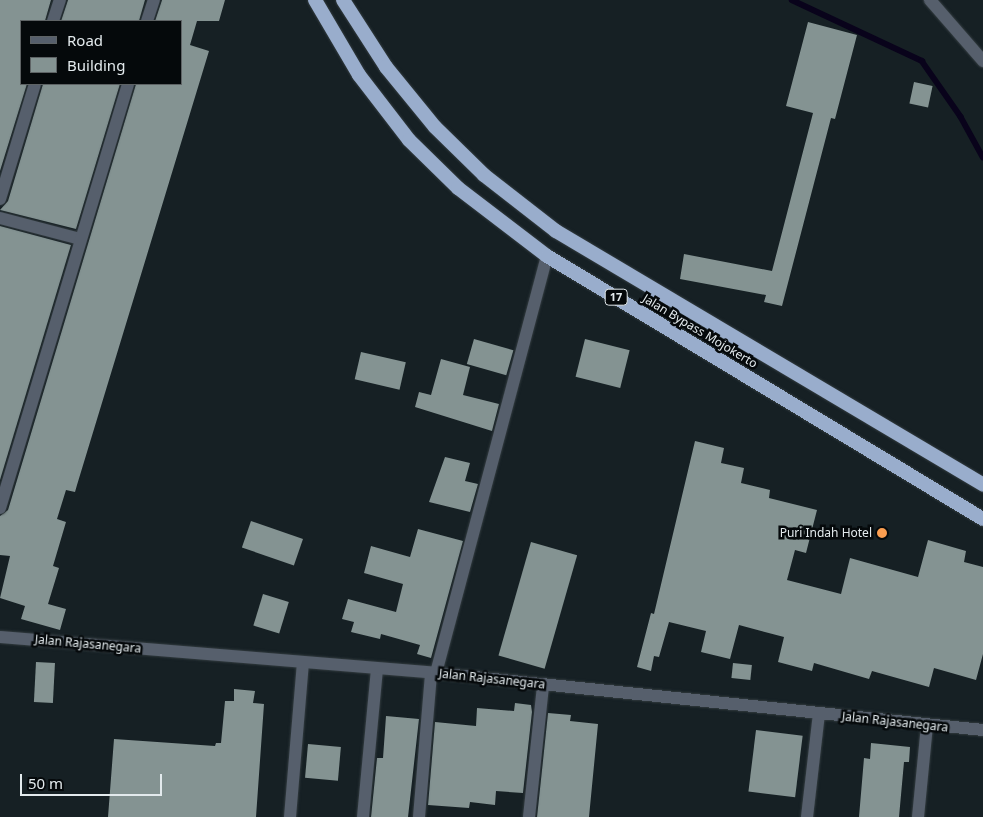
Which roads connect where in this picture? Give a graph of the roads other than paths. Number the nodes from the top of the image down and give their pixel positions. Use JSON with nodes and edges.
{"nodes":[{"id":1,"x":60,"y":0,"type":"edge"},
{"id":2,"x":154,"y":0,"type":"edge"},
{"id":3,"x":315,"y":0,"type":"edge"},
{"id":4,"x":343,"y":0,"type":"edge"},
{"id":5,"x":930,"y":0,"type":"edge"},
{"id":6,"x":54,"y":20,"type":"edge"},
{"id":7,"x":147,"y":20,"type":"edge"},
{"id":8,"x":983,"y":60,"type":"edge"},
{"id":9,"x":35,"y":85,"type":"edge"},
{"id":10,"x":128,"y":85,"type":"edge"},
{"id":11,"x":0,"y":199,"type":"edge"},
{"id":12,"x":0,"y":218,"type":"edge"},
{"id":13,"x":80,"y":239,"type":"junction"},
{"id":14,"x":547,"y":256,"type":"junction"},
{"id":15,"x":983,"y":485,"type":"edge"},
{"id":16,"x":0,"y":508,"type":"edge"},
{"id":17,"x":983,"y":519,"type":"edge"},
{"id":18,"x":0,"y":637,"type":"edge"},
{"id":19,"x":303,"y":663,"type":"junction"},
{"id":20,"x":377,"y":670,"type":"junction"},
{"id":21,"x":434,"y":673,"type":"junction"},
{"id":22,"x":543,"y":685,"type":"junction"},
{"id":23,"x":819,"y":714,"type":"junction"},
{"id":24,"x":927,"y":726,"type":"junction"},
{"id":25,"x":983,"y":730,"type":"edge"},
{"id":26,"x":290,"y":817,"type":"edge"},
{"id":27,"x":363,"y":817,"type":"edge"},
{"id":28,"x":419,"y":817,"type":"edge"},
{"id":29,"x":530,"y":817,"type":"edge"},
{"id":30,"x":807,"y":817,"type":"edge"},
{"id":31,"x":918,"y":817,"type":"edge"}],
"edges":[{"from":1,"to":6,"type":"street"},
{"from":2,"to":7,"type":"street"},
{"from":3,"to":14,"type":"highway","name":"Jalan Bypass Mojokerto","number":"17"},
{"from":4,"to":15,"type":"highway","name":"Jalan Bypass Mojokerto","number":"17"},
{"from":5,"to":8,"type":"street"},
{"from":9,"to":11,"type":"street"},
{"from":10,"to":13,"type":"street"},
{"from":12,"to":13,"type":"street"},
{"from":13,"to":16,"type":"street"},
{"from":14,"to":17,"type":"highway","name":"Jalan Bypass Mojokerto","number":"17"},
{"from":14,"to":21,"type":"street"},
{"from":18,"to":19,"type":"street","name":"Jalan Rajasanegara"},
{"from":19,"to":20,"type":"street","name":"Jalan Rajasanegara"},
{"from":19,"to":26,"type":"street"},
{"from":20,"to":21,"type":"street","name":"Jalan Rajasanegara"},
{"from":20,"to":27,"type":"street"},
{"from":21,"to":22,"type":"street","name":"Jalan Rajasanegara"},
{"from":21,"to":28,"type":"street"},
{"from":22,"to":23,"type":"street","name":"Jalan Rajasanegara"},
{"from":22,"to":29,"type":"street"},
{"from":23,"to":24,"type":"street","name":"Jalan Rajasanegara"},
{"from":23,"to":30,"type":"street"},
{"from":24,"to":25,"type":"street","name":"Jalan Rajasanegara"},
{"from":24,"to":31,"type":"street"}]}
